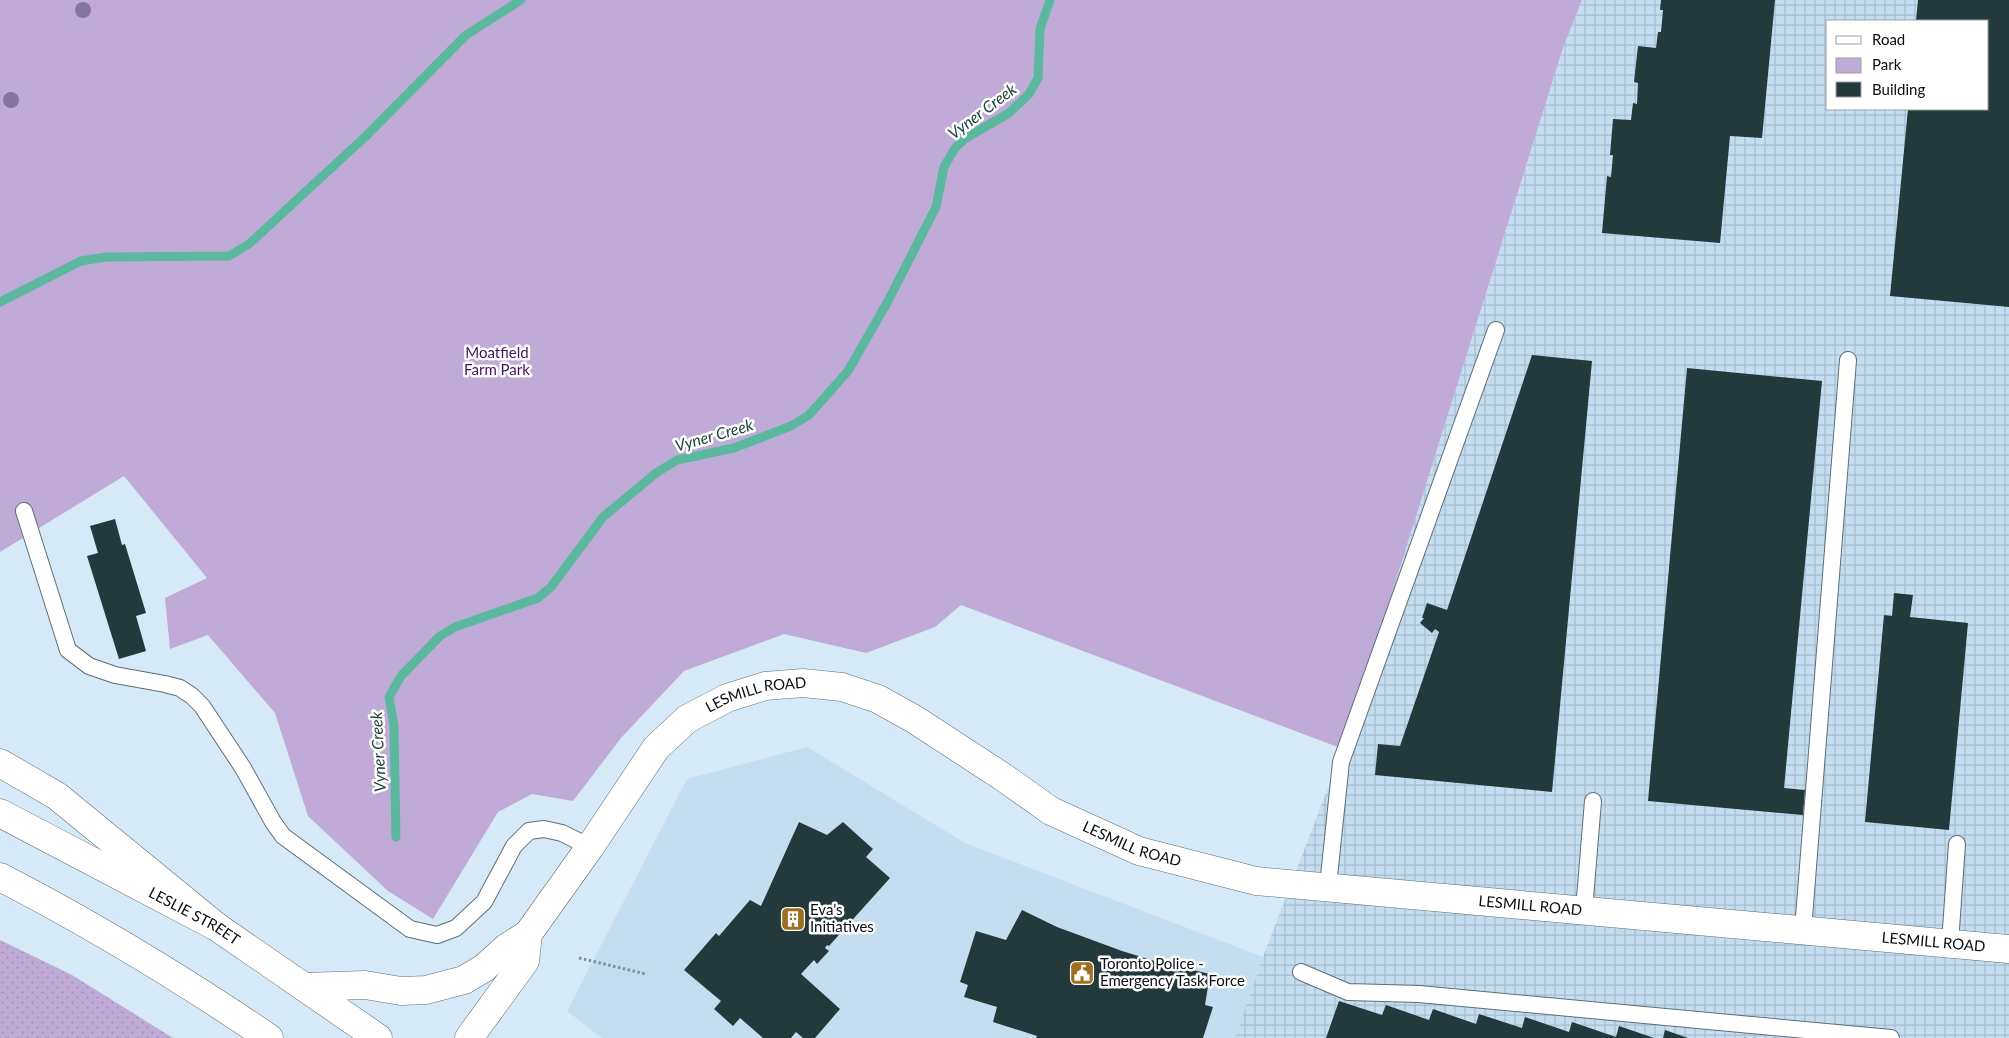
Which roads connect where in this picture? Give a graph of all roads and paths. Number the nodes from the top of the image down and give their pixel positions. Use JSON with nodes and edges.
{"nodes":[{"id":1,"x":1496,"y":330,"type":"dead end"},
{"id":2,"x":1848,"y":360,"type":"dead end"},
{"id":3,"x":24,"y":511,"type":"dead end"},
{"id":4,"x":0,"y":763,"type":"edge"},
{"id":5,"x":1593,"y":801,"type":"dead end"},
{"id":6,"x":0,"y":813,"type":"edge"},
{"id":7,"x":1957,"y":844,"type":"dead end"},
{"id":8,"x":590,"y":847,"type":"junction"},
{"id":9,"x":0,"y":876,"type":"edge"},
{"id":10,"x":1328,"y":886,"type":"junction"},
{"id":11,"x":1584,"y":910,"type":"junction"},
{"id":12,"x":217,"y":927,"type":"junction"},
{"id":13,"x":1803,"y":930,"type":"junction"},
{"id":14,"x":528,"y":934,"type":"junction"},
{"id":15,"x":1950,"y":943,"type":"junction"},
{"id":16,"x":2009,"y":949,"type":"edge"},
{"id":17,"x":579,"y":958,"type":"dead end"},
{"id":18,"x":1300,"y":972,"type":"dead end"},
{"id":19,"x":646,"y":974,"type":"dead end"},
{"id":20,"x":304,"y":987,"type":"junction"},
{"id":21,"x":269,"y":1038,"type":"edge"},
{"id":22,"x":378,"y":1038,"type":"edge"},
{"id":23,"x":469,"y":1038,"type":"edge"},
{"id":24,"x":1892,"y":1038,"type":"edge"}],
"edges":[{"from":1,"to":10,"type":"lane"},
{"from":2,"to":13,"type":"lane"},
{"from":3,"to":8,"type":"lane"},
{"from":4,"to":12,"type":"main road"},
{"from":5,"to":11,"type":"lane"},
{"from":6,"to":12,"type":"main road","name":"LESLIE STREET"},
{"from":7,"to":15,"type":"lane"},
{"from":8,"to":10,"type":"main road","name":"LESMILL ROAD"},
{"from":8,"to":14,"type":"main road","name":"LESMILL ROAD"},
{"from":9,"to":21,"type":"main road"},
{"from":10,"to":11,"type":"main road","name":"LESMILL ROAD"},
{"from":11,"to":13,"type":"main road","name":"LESMILL ROAD"},
{"from":12,"to":20,"type":"main road","name":"LESLIE STREET"},
{"from":13,"to":15,"type":"main road","name":"LESMILL ROAD"},
{"from":14,"to":20,"type":"main road"},
{"from":14,"to":23,"type":"main road","name":"LESMILL ROAD"},
{"from":15,"to":16,"type":"main road","name":"LESMILL ROAD"},
{"from":17,"to":19,"type":"path"},
{"from":18,"to":24,"type":"lane"},
{"from":20,"to":22,"type":"main road","name":"LESLIE STREET"}]}
